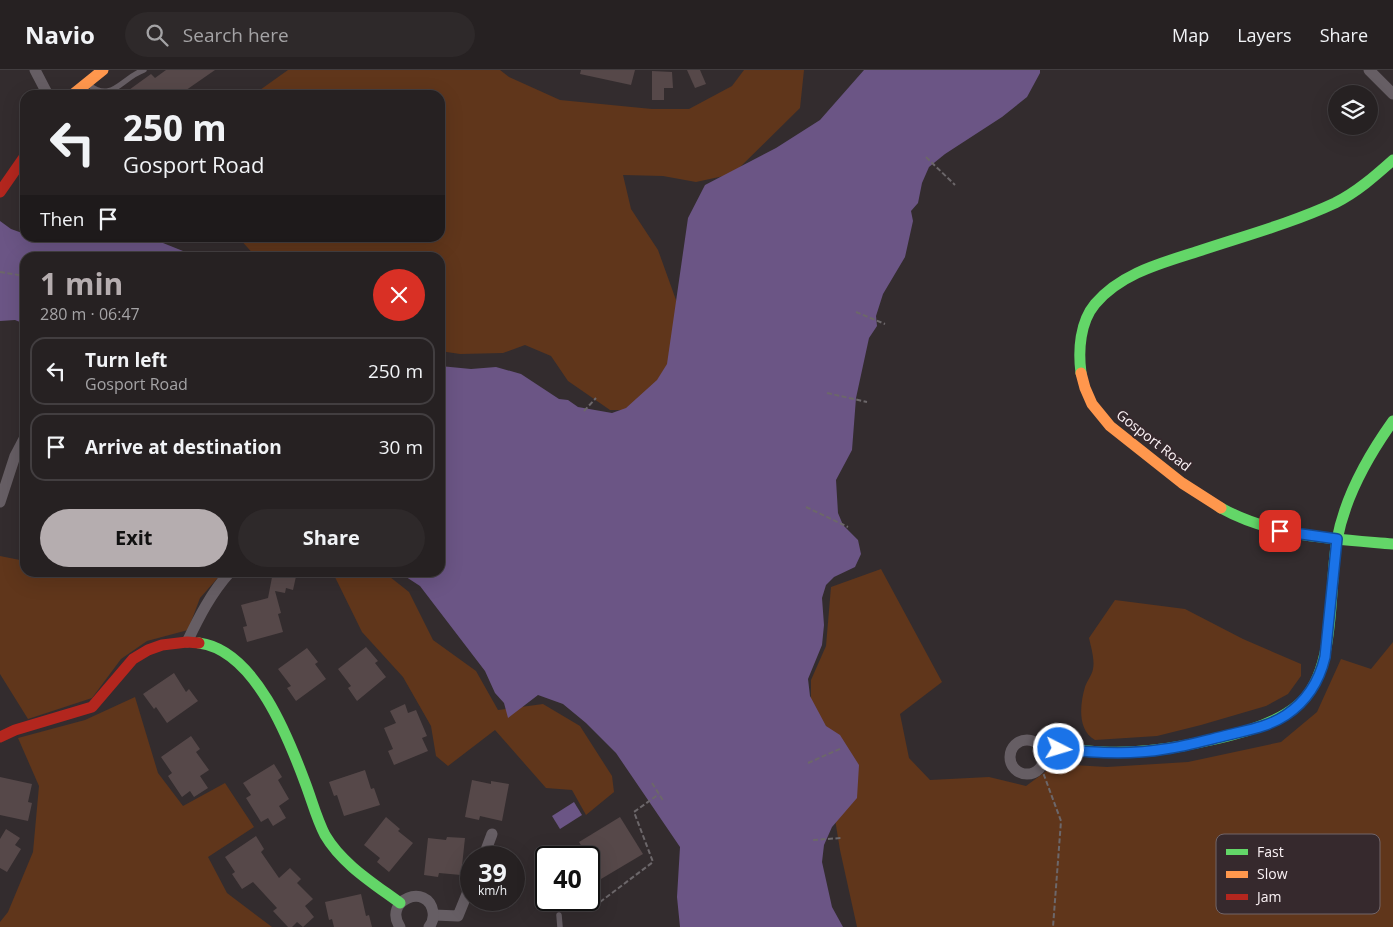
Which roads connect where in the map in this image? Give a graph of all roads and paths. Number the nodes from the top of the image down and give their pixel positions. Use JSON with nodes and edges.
{"nodes":[{"id":1,"x":36,"y":70,"type":"edge"},
{"id":2,"x":103,"y":70,"type":"edge"},
{"id":3,"x":144,"y":70,"type":"edge"},
{"id":4,"x":1369,"y":70,"type":"edge"},
{"id":5,"x":86,"y":83,"type":"junction"},
{"id":6,"x":46,"y":90,"type":"edge"},
{"id":7,"x":78,"y":90,"type":"edge"},
{"id":8,"x":95,"y":90,"type":"edge"},
{"id":9,"x":112,"y":90,"type":"edge"},
{"id":10,"x":1393,"y":94,"type":"edge"},
{"id":11,"x":926,"y":157,"type":"dead end"},
{"id":12,"x":1393,"y":160,"type":"edge"},
{"id":13,"x":20,"y":163,"type":"edge"},
{"id":14,"x":955,"y":185,"type":"dead end"},
{"id":15,"x":0,"y":192,"type":"edge"},
{"id":16,"x":0,"y":272,"type":"edge"},
{"id":17,"x":20,"y":275,"type":"edge"},
{"id":18,"x":856,"y":312,"type":"dead end"},
{"id":19,"x":885,"y":324,"type":"dead end"},
{"id":20,"x":827,"y":393,"type":"dead end"},
{"id":21,"x":596,"y":398,"type":"dead end"},
{"id":22,"x":866,"y":402,"type":"dead end"},
{"id":23,"x":584,"y":411,"type":"dead end"},
{"id":24,"x":1393,"y":421,"type":"edge"},
{"id":25,"x":20,"y":446,"type":"edge"},
{"id":26,"x":0,"y":502,"type":"edge"},
{"id":27,"x":806,"y":507,"type":"dead end"},
{"id":28,"x":848,"y":527,"type":"dead end"},
{"id":29,"x":1337,"y":539,"type":"junction"},
{"id":30,"x":1393,"y":544,"type":"edge"},
{"id":31,"x":226,"y":577,"type":"edge"},
{"id":32,"x":187,"y":642,"type":"junction"},
{"id":33,"x":0,"y":737,"type":"edge"},
{"id":34,"x":842,"y":748,"type":"dead end"},
{"id":35,"x":1043,"y":750,"type":"junction"},
{"id":36,"x":808,"y":763,"type":"dead end"},
{"id":37,"x":1041,"y":767,"type":"junction"},
{"id":38,"x":652,"y":783,"type":"dead end"},
{"id":39,"x":659,"y":794,"type":"junction"},
{"id":40,"x":664,"y":802,"type":"dead end"},
{"id":41,"x":492,"y":834,"type":"dead end"},
{"id":42,"x":841,"y":838,"type":"dead end"},
{"id":43,"x":813,"y":840,"type":"dead end"},
{"id":44,"x":487,"y":846,"type":"edge"},
{"id":45,"x":600,"y":902,"type":"dead end"},
{"id":46,"x":400,"y":903,"type":"junction"},
{"id":47,"x":460,"y":911,"type":"edge"},
{"id":48,"x":434,"y":915,"type":"junction"},
{"id":49,"x":559,"y":915,"type":"dead end"},
{"id":50,"x":400,"y":927,"type":"edge"},
{"id":51,"x":429,"y":927,"type":"edge"},
{"id":52,"x":560,"y":927,"type":"edge"},
{"id":53,"x":1053,"y":927,"type":"edge"}],
"edges":[{"from":1,"to":6,"type":"street"},
{"from":2,"to":5,"type":"street"},
{"from":3,"to":9,"type":"lane"},
{"from":4,"to":10,"type":"street"},
{"from":5,"to":7,"type":"street"},
{"from":5,"to":8,"type":"lane"},
{"from":11,"to":14,"type":"path"},
{"from":12,"to":29,"type":"street","name":"Gosport Road"},
{"from":13,"to":15,"type":"street"},
{"from":16,"to":17,"type":"path"},
{"from":18,"to":19,"type":"path"},
{"from":20,"to":22,"type":"path"},
{"from":21,"to":23,"type":"path"},
{"from":24,"to":29,"type":"street"},
{"from":25,"to":26,"type":"street"},
{"from":27,"to":28,"type":"path"},
{"from":29,"to":30,"type":"street","name":"Gosport Road"},
{"from":29,"to":35,"type":"street"},
{"from":31,"to":32,"type":"street"},
{"from":32,"to":33,"type":"street"},
{"from":32,"to":46,"type":"street"},
{"from":34,"to":36,"type":"path"},
{"from":35,"to":37,"type":"street"},
{"from":35,"to":37,"type":"street"},
{"from":37,"to":53,"type":"path"},
{"from":38,"to":39,"type":"path"},
{"from":39,"to":40,"type":"path"},
{"from":39,"to":45,"type":"path"},
{"from":41,"to":44,"type":"street"},
{"from":42,"to":43,"type":"path"},
{"from":46,"to":48,"type":"street"},
{"from":46,"to":50,"type":"street"},
{"from":47,"to":48,"type":"street"},
{"from":48,"to":51,"type":"street"},
{"from":49,"to":52,"type":"lane"}]}
